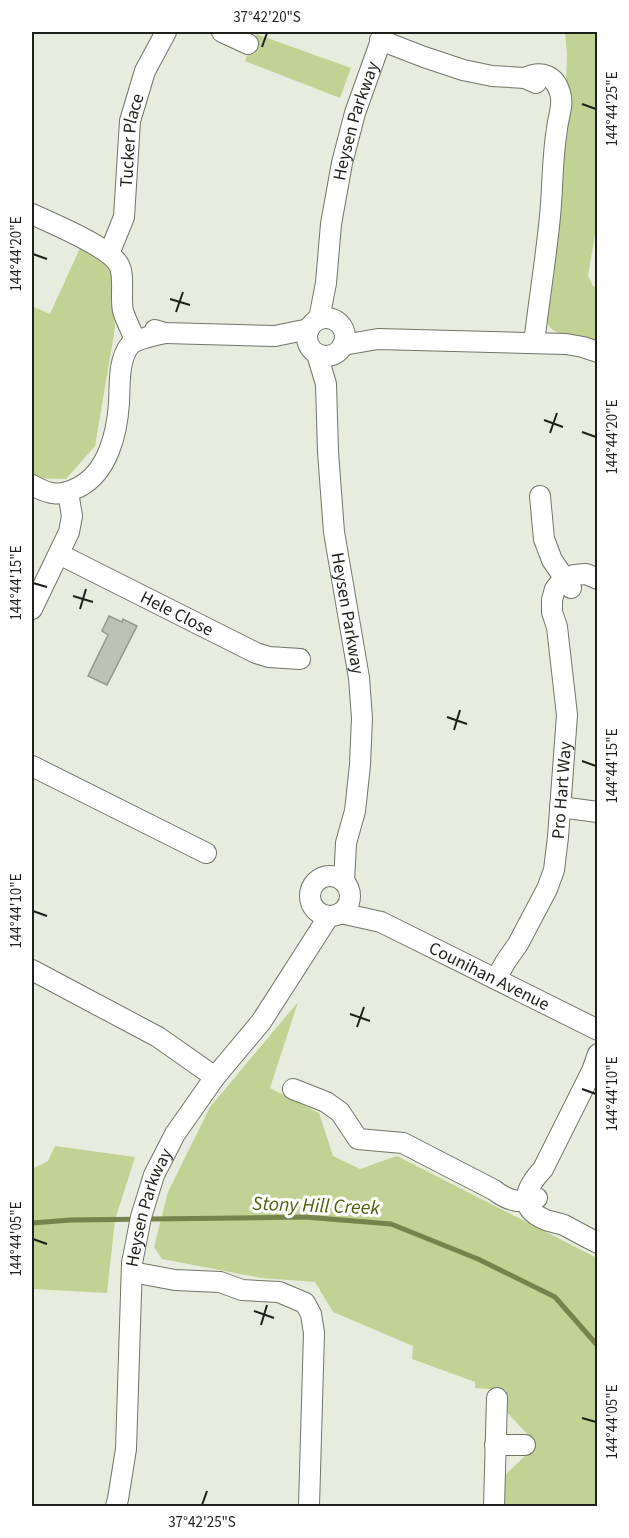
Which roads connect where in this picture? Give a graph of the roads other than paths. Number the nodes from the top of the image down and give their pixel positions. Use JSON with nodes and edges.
{"nodes":[{"id":1,"x":166,"y":32,"type":"edge"},
{"id":2,"x":222,"y":32,"type":"edge"},
{"id":3,"x":382,"y":36,"type":"edge"},
{"id":4,"x":248,"y":44,"type":"dead end"},
{"id":5,"x":32,"y":214,"type":"edge"},
{"id":6,"x":109,"y":254,"type":"junction"},
{"id":7,"x":133,"y":335,"type":"junction"},
{"id":8,"x":326,"y":337,"type":"junction"},
{"id":9,"x":534,"y":344,"type":"junction"},
{"id":10,"x":597,"y":352,"type":"edge"},
{"id":11,"x":32,"y":485,"type":"edge"},
{"id":12,"x":68,"y":492,"type":"junction"},
{"id":13,"x":540,"y":496,"type":"dead end"},
{"id":14,"x":59,"y":554,"type":"junction"},
{"id":15,"x":597,"y":579,"type":"edge"},
{"id":16,"x":568,"y":583,"type":"junction"},
{"id":17,"x":597,"y":584,"type":"edge"},
{"id":18,"x":32,"y":609,"type":"edge"},
{"id":19,"x":300,"y":659,"type":"dead end"},
{"id":20,"x":32,"y":766,"type":"edge"},
{"id":21,"x":560,"y":807,"type":"junction"},
{"id":22,"x":597,"y":812,"type":"edge"},
{"id":23,"x":206,"y":853,"type":"dead end"},
{"id":24,"x":340,"y":885,"type":"junction"},
{"id":25,"x":328,"y":912,"type":"junction"},
{"id":26,"x":381,"y":922,"type":"junction"},
{"id":27,"x":32,"y":972,"type":"edge"},
{"id":28,"x":500,"y":981,"type":"junction"},
{"id":29,"x":597,"y":1030,"type":"edge"},
{"id":30,"x":596,"y":1063,"type":"edge"},
{"id":31,"x":212,"y":1080,"type":"junction"},
{"id":32,"x":293,"y":1089,"type":"dead end"},
{"id":33,"x":530,"y":1198,"type":"junction"},
{"id":34,"x":597,"y":1243,"type":"edge"},
{"id":35,"x":131,"y":1278,"type":"junction"},
{"id":36,"x":497,"y":1398,"type":"dead end"},
{"id":37,"x":495,"y":1445,"type":"junction"},
{"id":38,"x":525,"y":1445,"type":"dead end"},
{"id":39,"x":116,"y":1506,"type":"edge"},
{"id":40,"x":309,"y":1506,"type":"edge"},
{"id":41,"x":494,"y":1506,"type":"edge"}],
"edges":[{"from":1,"to":6,"type":"street","name":"Tucker Place"},
{"from":2,"to":4,"type":"street"},
{"from":3,"to":8,"type":"street","name":"Heysen Parkway"},
{"from":3,"to":9,"type":"street"},
{"from":5,"to":6,"type":"street"},
{"from":6,"to":7,"type":"street"},
{"from":7,"to":8,"type":"street"},
{"from":7,"to":12,"type":"street"},
{"from":8,"to":9,"type":"street"},
{"from":8,"to":24,"type":"street","name":"Heysen Parkway"},
{"from":9,"to":10,"type":"street"},
{"from":11,"to":12,"type":"street"},
{"from":12,"to":14,"type":"street"},
{"from":13,"to":16,"type":"street"},
{"from":14,"to":18,"type":"street"},
{"from":14,"to":19,"type":"street","name":"Hele Close"},
{"from":15,"to":16,"type":"street"},
{"from":16,"to":17,"type":"street"},
{"from":16,"to":21,"type":"street","name":"Pro Hart Way"},
{"from":20,"to":23,"type":"street"},
{"from":21,"to":22,"type":"street"},
{"from":21,"to":28,"type":"street","name":"Pro Hart Way"},
{"from":24,"to":25,"type":"street"},
{"from":24,"to":25,"type":"street"},
{"from":24,"to":26,"type":"street","name":"Counihan Avenue"},
{"from":25,"to":26,"type":"street","name":"Counihan Avenue"},
{"from":25,"to":31,"type":"street","name":"Heysen Parkway"},
{"from":26,"to":28,"type":"street","name":"Counihan Avenue"},
{"from":27,"to":31,"type":"street"},
{"from":28,"to":29,"type":"street","name":"Counihan Avenue"},
{"from":30,"to":33,"type":"street"},
{"from":31,"to":35,"type":"street","name":"Heysen Parkway"},
{"from":32,"to":33,"type":"street"},
{"from":33,"to":34,"type":"street"},
{"from":35,"to":39,"type":"street","name":"Heysen Parkway"},
{"from":35,"to":40,"type":"street"},
{"from":36,"to":37,"type":"street"},
{"from":37,"to":38,"type":"street"},
{"from":37,"to":41,"type":"street"}]}
